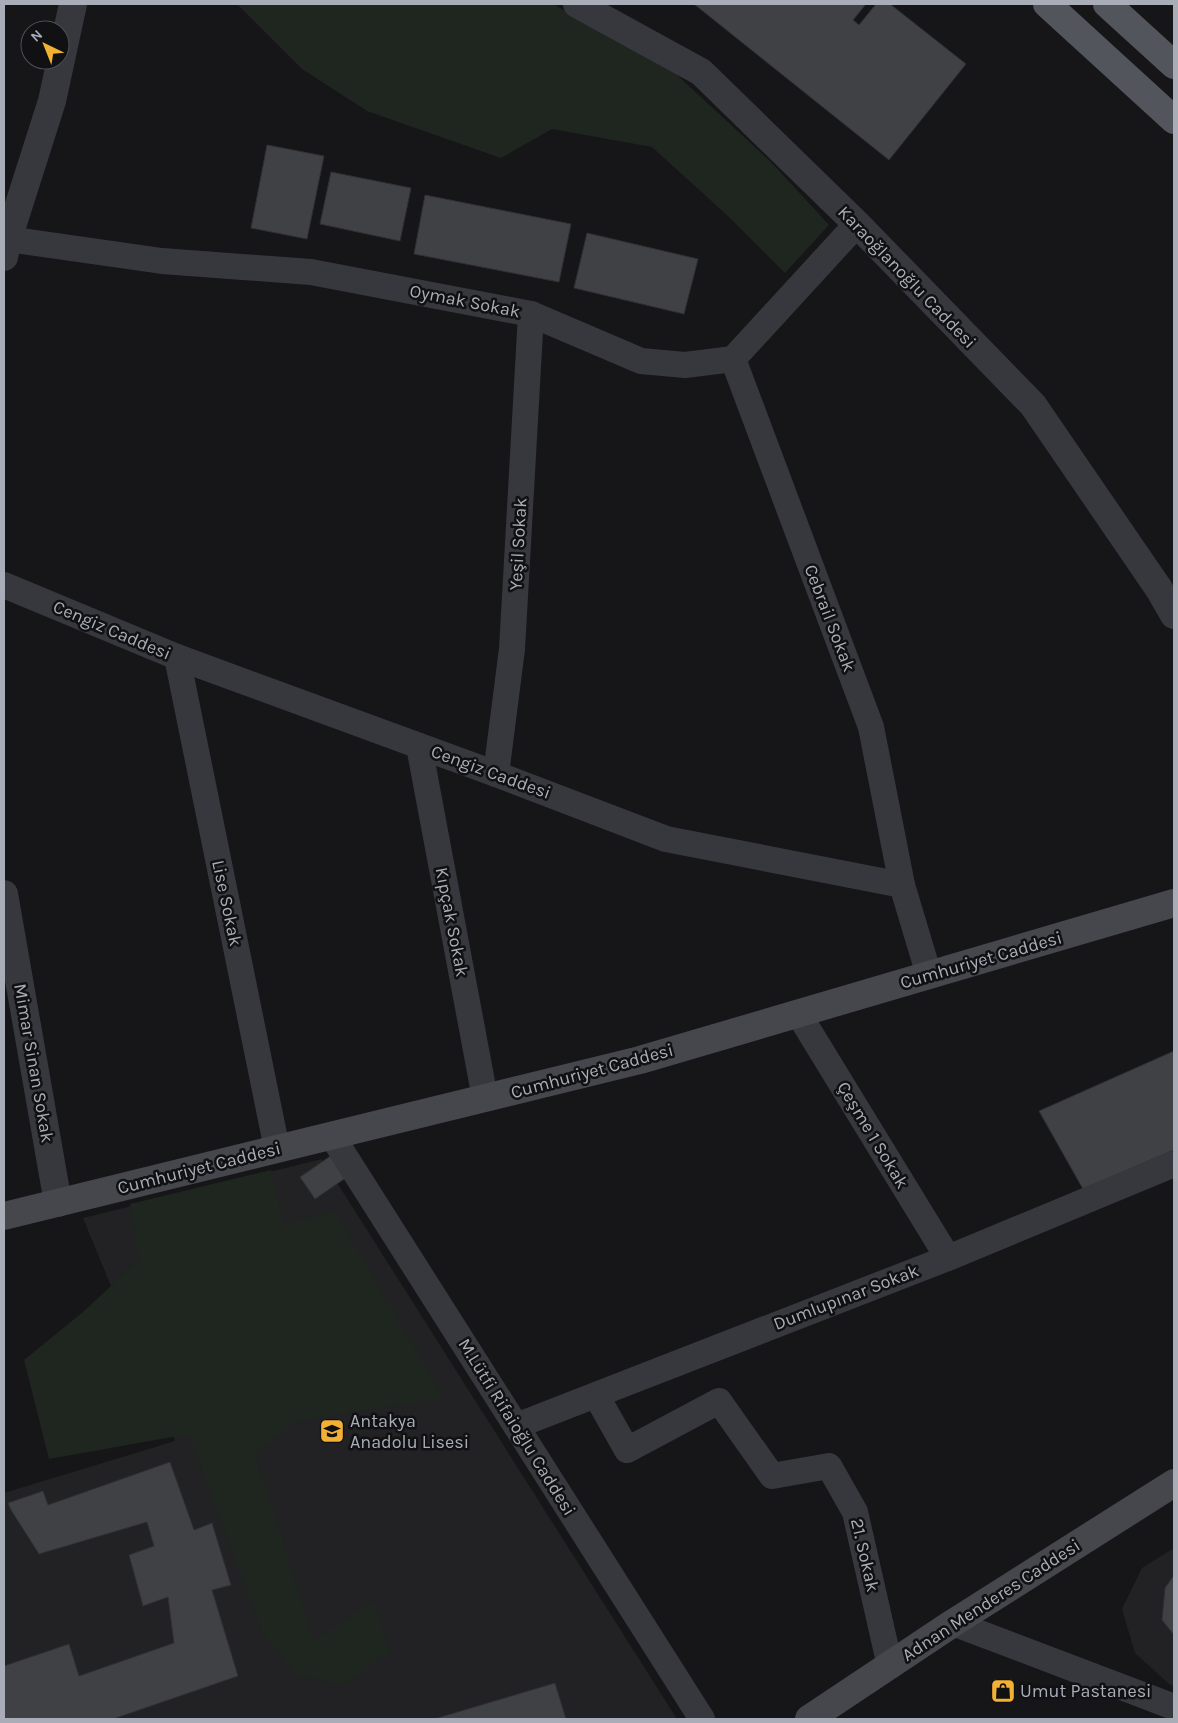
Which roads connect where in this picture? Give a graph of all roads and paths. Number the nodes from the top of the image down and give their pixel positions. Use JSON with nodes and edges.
{"nodes":[{"id":1,"x":73,"y":4,"type":"edge"},
{"id":2,"x":577,"y":4,"type":"edge"},
{"id":3,"x":1047,"y":4,"type":"edge"},
{"id":4,"x":1107,"y":4,"type":"edge"},
{"id":5,"x":1174,"y":65,"type":"edge"},
{"id":6,"x":1174,"y":120,"type":"edge"},
{"id":7,"x":857,"y":224,"type":"junction"},
{"id":8,"x":6,"y":248,"type":"edge"},
{"id":9,"x":532,"y":314,"type":"junction"},
{"id":10,"x":733,"y":359,"type":"junction"},
{"id":11,"x":4,"y":586,"type":"edge"},
{"id":12,"x":1174,"y":616,"type":"edge"},
{"id":13,"x":177,"y":657,"type":"junction"},
{"id":14,"x":419,"y":746,"type":"junction"},
{"id":15,"x":496,"y":774,"type":"junction"},
{"id":16,"x":902,"y":885,"type":"junction"},
{"id":17,"x":4,"y":894,"type":"edge"},
{"id":18,"x":1174,"y":904,"type":"edge"},
{"id":19,"x":929,"y":975,"type":"junction"},
{"id":20,"x":798,"y":1013,"type":"junction"},
{"id":21,"x":485,"y":1098,"type":"junction"},
{"id":22,"x":332,"y":1136,"type":"junction"},
{"id":23,"x":277,"y":1149,"type":"junction"},
{"id":24,"x":1174,"y":1164,"type":"edge"},
{"id":25,"x":58,"y":1203,"type":"junction"},
{"id":26,"x":4,"y":1216,"type":"edge"},
{"id":27,"x":948,"y":1258,"type":"junction"},
{"id":28,"x":596,"y":1395,"type":"junction"},
{"id":29,"x":516,"y":1426,"type":"junction"},
{"id":30,"x":1174,"y":1484,"type":"edge"},
{"id":31,"x":953,"y":1623,"type":"junction"},
{"id":32,"x":890,"y":1666,"type":"junction"},
{"id":33,"x":1174,"y":1707,"type":"edge"},
{"id":34,"x":702,"y":1719,"type":"edge"},
{"id":35,"x":809,"y":1719,"type":"edge"}],
"edges":[{"from":1,"to":8,"type":"street"},
{"from":2,"to":7,"type":"street","name":"Karaoğlanoğlu Caddesi"},
{"from":3,"to":6,"type":"main road"},
{"from":4,"to":5,"type":"main road"},
{"from":7,"to":10,"type":"street"},
{"from":7,"to":12,"type":"street","name":"Karaoğlanoğlu Caddesi"},
{"from":8,"to":9,"type":"street","name":"Oymak Sokak"},
{"from":9,"to":10,"type":"street","name":"Oymak Sokak"},
{"from":9,"to":15,"type":"street","name":"Yeşil Sokak"},
{"from":10,"to":16,"type":"street","name":"Cebrail Sokak"},
{"from":11,"to":13,"type":"street","name":"Cengiz Caddesi"},
{"from":13,"to":14,"type":"street","name":"Cengiz Caddesi"},
{"from":13,"to":23,"type":"street","name":"Lise Sokak"},
{"from":14,"to":15,"type":"street","name":"Cengiz Caddesi"},
{"from":14,"to":21,"type":"street","name":"Kıpçak Sokak"},
{"from":15,"to":16,"type":"street","name":"Cengiz Caddesi"},
{"from":16,"to":19,"type":"street"},
{"from":17,"to":25,"type":"street","name":"Mimar Sinan Sokak"},
{"from":18,"to":19,"type":"main road","name":"Cumhuriyet Caddesi"},
{"from":19,"to":20,"type":"main road","name":"Cumhuriyet Caddesi"},
{"from":20,"to":21,"type":"main road","name":"Cumhuriyet Caddesi"},
{"from":20,"to":27,"type":"street","name":"Çeşme 1 Sokak"},
{"from":21,"to":22,"type":"main road","name":"Cumhuriyet Caddesi"},
{"from":22,"to":23,"type":"main road","name":"Cumhuriyet Caddesi"},
{"from":22,"to":29,"type":"street","name":"M.Lütfi Rifaioğlu Caddesi"},
{"from":23,"to":25,"type":"main road","name":"Cumhuriyet Caddesi"},
{"from":24,"to":27,"type":"street","name":"Dumlupınar Sokak"},
{"from":25,"to":26,"type":"main road","name":"Cumhuriyet Caddesi"},
{"from":27,"to":28,"type":"street","name":"Dumlupınar Sokak"},
{"from":28,"to":29,"type":"street","name":"Dumlupınar Sokak"},
{"from":28,"to":32,"type":"street","name":"21. Sokak"},
{"from":29,"to":34,"type":"street","name":"M.Lütfi Rifaioğlu Caddesi"},
{"from":30,"to":31,"type":"main road","name":"Adnan Menderes Caddesi"},
{"from":31,"to":32,"type":"main road","name":"Adnan Menderes Caddesi"},
{"from":31,"to":33,"type":"street"},
{"from":32,"to":35,"type":"main road","name":"Adnan Menderes Caddesi"}]}
